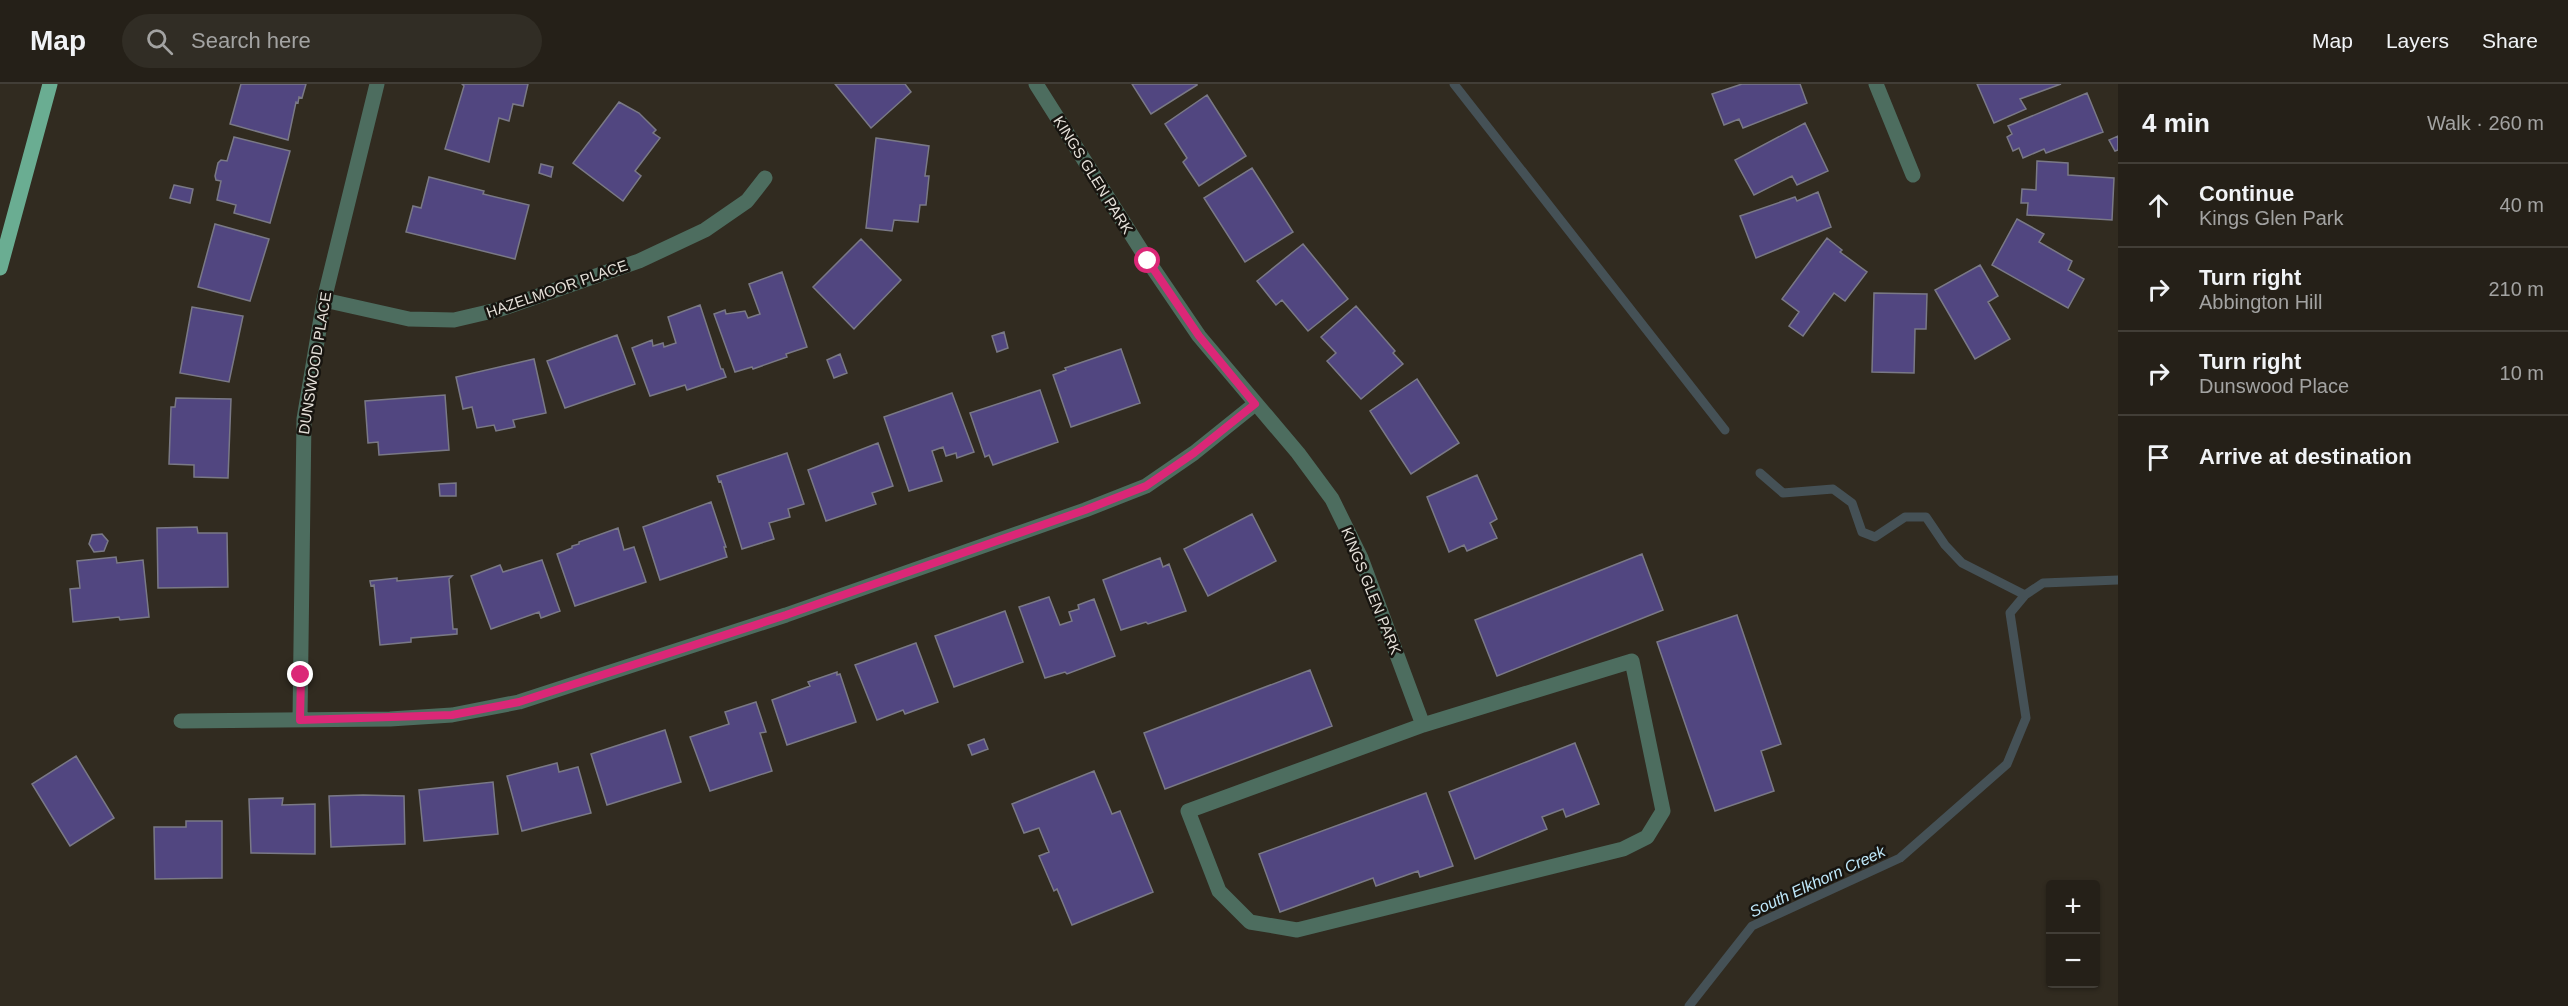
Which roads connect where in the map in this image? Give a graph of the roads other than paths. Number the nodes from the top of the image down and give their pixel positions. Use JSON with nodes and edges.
{"nodes":[{"id":1,"x":50,"y":84,"type":"edge"},
{"id":2,"x":377,"y":84,"type":"edge"},
{"id":3,"x":1036,"y":84,"type":"edge"},
{"id":4,"x":1876,"y":84,"type":"edge"},
{"id":5,"x":1913,"y":175,"type":"dead end"},
{"id":6,"x":765,"y":178,"type":"dead end"},
{"id":7,"x":0,"y":268,"type":"edge"},
{"id":8,"x":324,"y":300,"type":"junction"},
{"id":9,"x":1255,"y":404,"type":"junction"},
{"id":10,"x":181,"y":720,"type":"dead end"},
{"id":11,"x":300,"y":720,"type":"junction"},
{"id":12,"x":1423,"y":725,"type":"junction"}],
"edges":[{"from":1,"to":7,"type":"main road"},
{"from":2,"to":8,"type":"street","name":"DUNSWOOD PLACE"},
{"from":3,"to":9,"type":"street","name":"KINGS GLEN PARK"},
{"from":4,"to":5,"type":"street"},
{"from":6,"to":8,"type":"street","name":"HAZELMOOR PLACE"},
{"from":8,"to":11,"type":"street","name":"DUNSWOOD PLACE"},
{"from":9,"to":11,"type":"street"},
{"from":9,"to":12,"type":"street","name":"KINGS GLEN PARK"},
{"from":10,"to":11,"type":"street"},
{"from":12,"to":12,"type":"street"}]}
